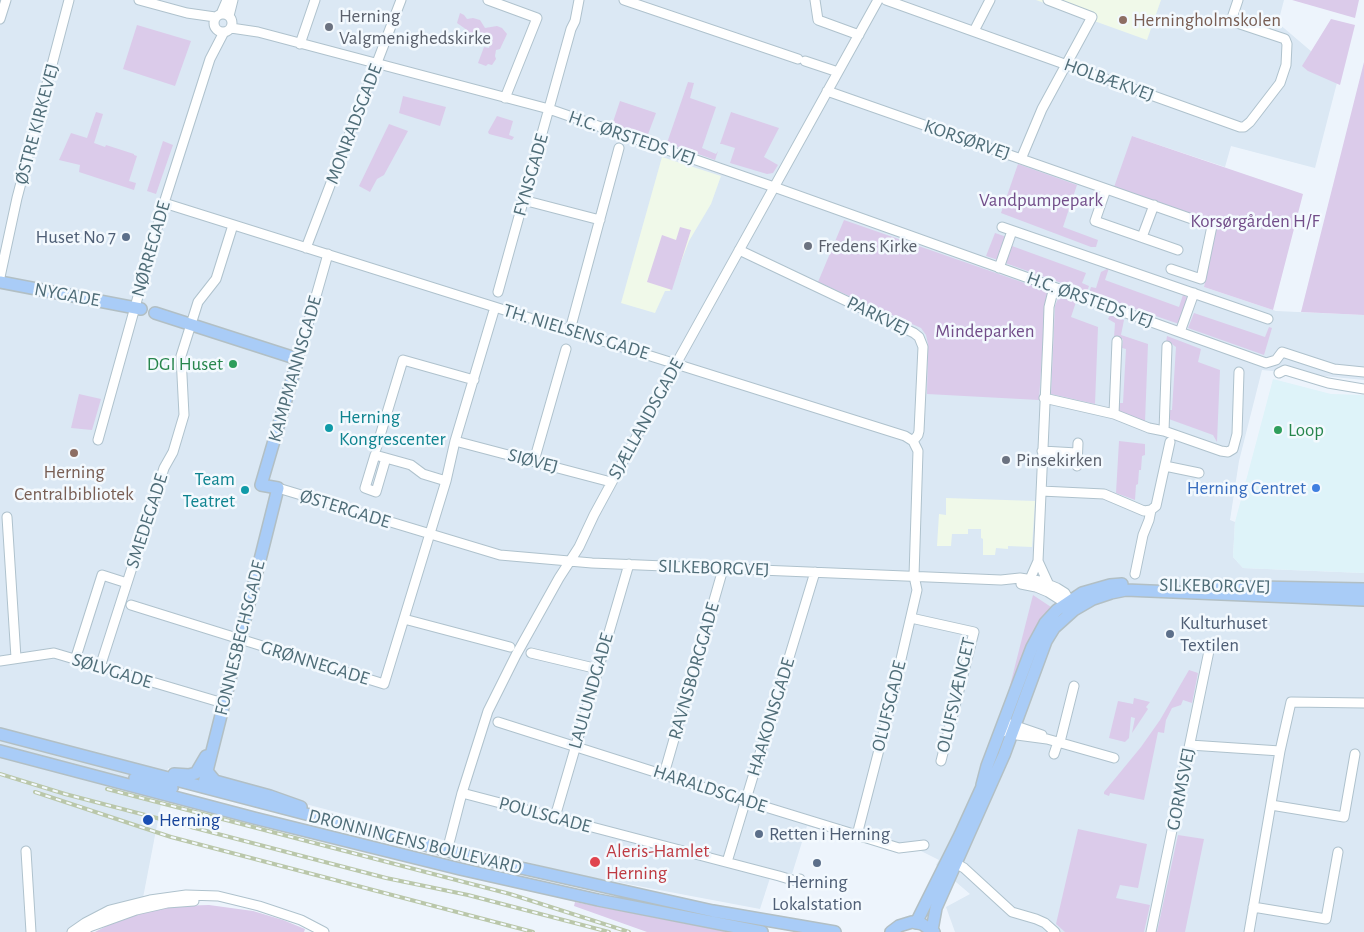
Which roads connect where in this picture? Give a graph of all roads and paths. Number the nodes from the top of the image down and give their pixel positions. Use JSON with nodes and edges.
{"nodes":[{"id":1,"x":6,"y":0,"type":"edge"},
{"id":2,"x":69,"y":0,"type":"edge"},
{"id":3,"x":138,"y":0,"type":"edge"},
{"id":4,"x":227,"y":0,"type":"edge"},
{"id":5,"x":233,"y":0,"type":"edge"},
{"id":6,"x":315,"y":0,"type":"edge"},
{"id":7,"x":401,"y":0,"type":"edge"},
{"id":8,"x":488,"y":0,"type":"edge"},
{"id":9,"x":579,"y":0,"type":"edge"},
{"id":10,"x":624,"y":0,"type":"edge"},
{"id":11,"x":878,"y":0,"type":"edge"},
{"id":12,"x":886,"y":0,"type":"edge"},
{"id":13,"x":990,"y":0,"type":"edge"},
{"id":14,"x":1048,"y":0,"type":"edge"},
{"id":15,"x":1238,"y":0,"type":"edge"},
{"id":16,"x":817,"y":2,"type":"edge"},
{"id":17,"x":0,"y":19,"type":"edge"},
{"id":18,"x":223,"y":23,"type":"junction"},
{"id":19,"x":974,"y":31,"type":"junction"},
{"id":20,"x":859,"y":35,"type":"junction"},
{"id":21,"x":300,"y":44,"type":"junction"},
{"id":22,"x":1066,"y":64,"type":"junction"},
{"id":23,"x":377,"y":65,"type":"junction"},
{"id":24,"x":838,"y":72,"type":"junction"},
{"id":25,"x":828,"y":90,"type":"junction"},
{"id":26,"x":505,"y":98,"type":"junction"},
{"id":27,"x":549,"y":109,"type":"junction"},
{"id":28,"x":619,"y":148,"type":"dead end"},
{"id":29,"x":1021,"y":159,"type":"junction"},
{"id":30,"x":774,"y":187,"type":"junction"},
{"id":31,"x":1106,"y":189,"type":"junction"},
{"id":32,"x":523,"y":200,"type":"junction"},
{"id":33,"x":164,"y":203,"type":"junction"},
{"id":34,"x":1154,"y":206,"type":"junction"},
{"id":35,"x":600,"y":220,"type":"junction"},
{"id":36,"x":233,"y":225,"type":"junction"},
{"id":37,"x":1002,"y":228,"type":"dead end"},
{"id":38,"x":1012,"y":231,"type":"junction"},
{"id":39,"x":1142,"y":237,"type":"junction"},
{"id":40,"x":306,"y":248,"type":"junction"},
{"id":41,"x":738,"y":250,"type":"junction"},
{"id":42,"x":1178,"y":250,"type":"dead end"},
{"id":43,"x":328,"y":254,"type":"junction"},
{"id":44,"x":999,"y":268,"type":"junction"},
{"id":45,"x":1171,"y":269,"type":"dead end"},
{"id":46,"x":0,"y":277,"type":"edge"},
{"id":47,"x":0,"y":282,"type":"edge"},
{"id":48,"x":1054,"y":288,"type":"junction"},
{"id":49,"x":498,"y":292,"type":"dead end"},
{"id":50,"x":1194,"y":294,"type":"junction"},
{"id":51,"x":495,"y":306,"type":"junction"},
{"id":52,"x":138,"y":308,"type":"junction"},
{"id":53,"x":155,"y":314,"type":"dead end"},
{"id":54,"x":1268,"y":319,"type":"dead end"},
{"id":55,"x":190,"y":325,"type":"junction"},
{"id":56,"x":570,"y":330,"type":"junction"},
{"id":57,"x":1180,"y":332,"type":"junction"},
{"id":58,"x":1117,"y":341,"type":"dead end"},
{"id":59,"x":1167,"y":346,"type":"dead end"},
{"id":60,"x":566,"y":349,"type":"dead end"},
{"id":61,"x":298,"y":359,"type":"junction"},
{"id":62,"x":676,"y":364,"type":"junction"},
{"id":63,"x":1239,"y":372,"type":"dead end"},
{"id":64,"x":1364,"y":372,"type":"edge"},
{"id":65,"x":1279,"y":373,"type":"dead end"},
{"id":66,"x":474,"y":380,"type":"junction"},
{"id":67,"x":1364,"y":390,"type":"edge"},
{"id":68,"x":1044,"y":398,"type":"junction"},
{"id":69,"x":1114,"y":414,"type":"junction"},
{"id":70,"x":1164,"y":431,"type":"junction"},
{"id":71,"x":98,"y":440,"type":"dead end"},
{"id":72,"x":455,"y":441,"type":"junction"},
{"id":73,"x":913,"y":441,"type":"junction"},
{"id":74,"x":1170,"y":442,"type":"dead end"},
{"id":75,"x":376,"y":449,"type":"dead end"},
{"id":76,"x":1042,"y":451,"type":"junction"},
{"id":77,"x":386,"y":458,"type":"dead end"},
{"id":78,"x":534,"y":461,"type":"junction"},
{"id":79,"x":1077,"y":466,"type":"dead end"},
{"id":80,"x":1165,"y":466,"type":"junction"},
{"id":81,"x":1199,"y":473,"type":"dead end"},
{"id":82,"x":446,"y":481,"type":"junction"},
{"id":83,"x":611,"y":482,"type":"junction"},
{"id":84,"x":261,"y":485,"type":"joint"},
{"id":85,"x":278,"y":488,"type":"junction"},
{"id":86,"x":1041,"y":491,"type":"junction"},
{"id":87,"x":1151,"y":510,"type":"junction"},
{"id":88,"x":7,"y":517,"type":"dead end"},
{"id":89,"x":429,"y":535,"type":"junction"},
{"id":90,"x":1038,"y":561,"type":"junction"},
{"id":91,"x":569,"y":562,"type":"junction"},
{"id":92,"x":629,"y":564,"type":"junction"},
{"id":93,"x":721,"y":568,"type":"junction"},
{"id":94,"x":815,"y":572,"type":"junction"},
{"id":95,"x":914,"y":576,"type":"junction"},
{"id":96,"x":1030,"y":579,"type":"junction"},
{"id":97,"x":1134,"y":579,"type":"junction"},
{"id":98,"x":1001,"y":580,"type":"junction"},
{"id":99,"x":127,"y":583,"type":"junction"},
{"id":100,"x":1049,"y":585,"type":"junction"},
{"id":101,"x":1364,"y":589,"type":"edge"},
{"id":102,"x":1364,"y":600,"type":"edge"},
{"id":103,"x":1069,"y":601,"type":"junction"},
{"id":104,"x":131,"y":605,"type":"dead end"},
{"id":105,"x":911,"y":618,"type":"junction"},
{"id":106,"x":404,"y":619,"type":"junction"},
{"id":107,"x":240,"y":640,"type":"junction"},
{"id":108,"x":1210,"y":646,"type":"dead end"},
{"id":109,"x":510,"y":647,"type":"dead end"},
{"id":110,"x":1032,"y":647,"type":"junction"},
{"id":111,"x":531,"y":653,"type":"dead end"},
{"id":112,"x":16,"y":658,"type":"junction"},
{"id":113,"x":75,"y":660,"type":"junction"},
{"id":114,"x":0,"y":661,"type":"edge"},
{"id":115,"x":100,"y":667,"type":"junction"},
{"id":116,"x":598,"y":669,"type":"junction"},
{"id":117,"x":1074,"y":686,"type":"dead end"},
{"id":118,"x":223,"y":703,"type":"junction"},
{"id":119,"x":1364,"y":703,"type":"edge"},
{"id":120,"x":498,"y":722,"type":"dead end"},
{"id":121,"x":1010,"y":729,"type":"junction"},
{"id":122,"x":0,"y":734,"type":"edge"},
{"id":123,"x":1059,"y":742,"type":"junction"},
{"id":124,"x":1190,"y":745,"type":"junction"},
{"id":125,"x":575,"y":746,"type":"junction"},
{"id":126,"x":211,"y":749,"type":"junction"},
{"id":127,"x":0,"y":751,"type":"edge"},
{"id":128,"x":1280,"y":751,"type":"junction"},
{"id":129,"x":1054,"y":754,"type":"dead end"},
{"id":130,"x":1355,"y":754,"type":"dead end"},
{"id":131,"x":1114,"y":758,"type":"dead end"},
{"id":132,"x":941,"y":761,"type":"dead end"},
{"id":133,"x":114,"y":764,"type":"junction"},
{"id":134,"x":206,"y":770,"type":"junction"},
{"id":135,"x":81,"y":772,"type":"junction"},
{"id":136,"x":664,"y":774,"type":"junction"},
{"id":137,"x":982,"y":785,"type":"junction"},
{"id":138,"x":203,"y":787,"type":"junction"},
{"id":139,"x":462,"y":793,"type":"junction"},
{"id":140,"x":746,"y":802,"type":"junction"},
{"id":141,"x":1271,"y":805,"type":"junction"},
{"id":142,"x":254,"y":818,"type":"junction"},
{"id":143,"x":555,"y":818,"type":"junction"},
{"id":144,"x":322,"y":819,"type":"junction"},
{"id":145,"x":856,"y":835,"type":"junction"},
{"id":146,"x":924,"y":845,"type":"dead end"},
{"id":147,"x":374,"y":848,"type":"junction"},
{"id":148,"x":26,"y":851,"type":"dead end"},
{"id":149,"x":447,"y":852,"type":"junction"},
{"id":150,"x":1338,"y":852,"type":"dead end"},
{"id":151,"x":952,"y":861,"type":"junction"},
{"id":152,"x":727,"y":862,"type":"junction"},
{"id":153,"x":460,"y":869,"type":"junction"},
{"id":154,"x":800,"y":878,"type":"dead end"},
{"id":155,"x":235,"y":900,"type":"junction"},
{"id":156,"x":1253,"y":907,"type":"junction"},
{"id":157,"x":916,"y":922,"type":"junction"},
{"id":158,"x":933,"y":931,"type":"edge"},
{"id":159,"x":31,"y":932,"type":"edge"},
{"id":160,"x":72,"y":932,"type":"edge"},
{"id":161,"x":83,"y":932,"type":"edge"},
{"id":162,"x":324,"y":932,"type":"edge"},
{"id":163,"x":762,"y":932,"type":"edge"},
{"id":164,"x":834,"y":932,"type":"edge"},
{"id":165,"x":891,"y":932,"type":"edge"},
{"id":166,"x":1056,"y":932,"type":"edge"},
{"id":167,"x":1151,"y":932,"type":"edge"},
{"id":168,"x":1249,"y":932,"type":"edge"}],
"edges":[{"from":1,"to":17,"type":"street"},
{"from":2,"to":46,"type":"street","name":"ØSTRE KIRKEVEJ"},
{"from":3,"to":18,"type":"street","name":"H.C. ØRSTEDS VEJ"},
{"from":4,"to":18,"type":"street","name":"NØRREGADE"},
{"from":5,"to":18,"type":"street","name":"NØRREGADE"},
{"from":6,"to":21,"type":"street"},
{"from":7,"to":23,"type":"street","name":"MONRADSGADE"},
{"from":8,"to":26,"type":"street"},
{"from":9,"to":27,"type":"street","name":"FYNSGADE"},
{"from":10,"to":24,"type":"street"},
{"from":11,"to":20,"type":"street","name":"SJÆLLANDSGADE"},
{"from":12,"to":19,"type":"street","name":"HOLBÆKVEJ"},
{"from":13,"to":19,"type":"street"},
{"from":14,"to":22,"type":"street"},
{"from":15,"to":22,"type":"street","name":"HOLBÆKVEJ"},
{"from":16,"to":20,"type":"street"},
{"from":18,"to":21,"type":"street","name":"H.C. ØRSTEDS VEJ"},
{"from":18,"to":33,"type":"street","name":"NØRREGADE"},
{"from":19,"to":22,"type":"street","name":"HOLBÆKVEJ"},
{"from":20,"to":24,"type":"street","name":"SJÆLLANDSGADE"},
{"from":21,"to":23,"type":"street","name":"H.C. ØRSTEDS VEJ"},
{"from":22,"to":29,"type":"street"},
{"from":23,"to":26,"type":"street","name":"H.C. ØRSTEDS VEJ"},
{"from":23,"to":40,"type":"street","name":"MONRADSGADE"},
{"from":24,"to":25,"type":"street","name":"SJÆLLANDSGADE"},
{"from":25,"to":29,"type":"street","name":"KORSØRVEJ"},
{"from":25,"to":30,"type":"street","name":"SJÆLLANDSGADE"},
{"from":26,"to":27,"type":"street","name":"H.C. ØRSTEDS VEJ"},
{"from":27,"to":30,"type":"street","name":"H.C. ØRSTEDS VEJ"},
{"from":27,"to":32,"type":"street","name":"FYNSGADE"},
{"from":28,"to":35,"type":"street"},
{"from":29,"to":31,"type":"street","name":"KORSØRVEJ"},
{"from":30,"to":41,"type":"street","name":"SJÆLLANDSGADE"},
{"from":30,"to":44,"type":"street","name":"H.C. ØRSTEDS VEJ"},
{"from":31,"to":34,"type":"street","name":"KORSØRVEJ"},
{"from":31,"to":39,"type":"street"},
{"from":32,"to":35,"type":"street"},
{"from":32,"to":49,"type":"street","name":"FYNSGADE"},
{"from":33,"to":36,"type":"street","name":"TH. NIELSENS GADE"},
{"from":33,"to":52,"type":"street","name":"NØRREGADE"},
{"from":34,"to":39,"type":"street"},
{"from":34,"to":45,"type":"street","name":"KORSØRVEJ"},
{"from":35,"to":56,"type":"street"},
{"from":36,"to":40,"type":"street","name":"TH. NIELSENS GADE"},
{"from":36,"to":55,"type":"street","name":"SMEDEGADE"},
{"from":37,"to":38,"type":"street","name":"H.C. ØRSTEDS VEJ"},
{"from":38,"to":44,"type":"street"},
{"from":38,"to":50,"type":"street","name":"H.C. ØRSTEDS VEJ"},
{"from":39,"to":42,"type":"street"},
{"from":40,"to":43,"type":"street","name":"TH. NIELSENS GADE"},
{"from":41,"to":62,"type":"street","name":"SJÆLLANDSGADE"},
{"from":41,"to":73,"type":"street","name":"PARKVEJ"},
{"from":43,"to":51,"type":"street","name":"TH. NIELSENS GADE"},
{"from":43,"to":61,"type":"street","name":"KAMPMANNSGADE"},
{"from":44,"to":48,"type":"street","name":"H.C. ØRSTEDS VEJ"},
{"from":47,"to":52,"type":"main road","name":"NYGADE"},
{"from":48,"to":57,"type":"street","name":"H.C. ØRSTEDS VEJ"},
{"from":48,"to":68,"type":"street"},
{"from":50,"to":54,"type":"street","name":"H.C. ØRSTEDS VEJ"},
{"from":50,"to":57,"type":"street"},
{"from":51,"to":56,"type":"street","name":"TH. NIELSENS GADE"},
{"from":51,"to":66,"type":"street"},
{"from":52,"to":71,"type":"street","name":"NØRREGADE"},
{"from":53,"to":55,"type":"main road"},
{"from":55,"to":61,"type":"main road"},
{"from":55,"to":99,"type":"street","name":"SMEDEGADE"},
{"from":56,"to":62,"type":"street","name":"TH. NIELSENS GADE"},
{"from":57,"to":64,"type":"street","name":"H.C. ØRSTEDS VEJ"},
{"from":58,"to":69,"type":"street","name":"H.C. ØRSTEDS VEJ"},
{"from":59,"to":70,"type":"street","name":"H.C. ØRSTEDS VEJ"},
{"from":60,"to":78,"type":"street"},
{"from":61,"to":84,"type":"main road","name":"KAMPMANNSGADE"},
{"from":62,"to":73,"type":"street","name":"TH. NIELSENS GADE"},
{"from":62,"to":83,"type":"street","name":"SJÆLLANDSGADE"},
{"from":63,"to":70,"type":"street"},
{"from":65,"to":67,"type":"street"},
{"from":66,"to":72,"type":"street"},
{"from":66,"to":75,"type":"street"},
{"from":68,"to":69,"type":"street"},
{"from":68,"to":76,"type":"street"},
{"from":69,"to":70,"type":"street"},
{"from":72,"to":78,"type":"street","name":"SIØVEJ"},
{"from":72,"to":82,"type":"street"},
{"from":73,"to":95,"type":"street"},
{"from":74,"to":80,"type":"street"},
{"from":76,"to":79,"type":"street"},
{"from":76,"to":86,"type":"street"},
{"from":77,"to":82,"type":"street"},
{"from":78,"to":83,"type":"street","name":"SIØVEJ"},
{"from":80,"to":81,"type":"street"},
{"from":80,"to":87,"type":"street"},
{"from":82,"to":89,"type":"street"},
{"from":83,"to":91,"type":"street","name":"SJÆLLANDSGADE"},
{"from":84,"to":85,"type":"main road","name":"ØSTERGADE"},
{"from":85,"to":89,"type":"street","name":"ØSTERGADE"},
{"from":85,"to":107,"type":"main road","name":"FONNESBECHSGADE"},
{"from":86,"to":87,"type":"street"},
{"from":86,"to":90,"type":"street"},
{"from":87,"to":97,"type":"street"},
{"from":88,"to":112,"type":"street"},
{"from":89,"to":91,"type":"street","name":"SILKEBORGVEJ"},
{"from":89,"to":106,"type":"street"},
{"from":90,"to":96,"type":"street"},
{"from":90,"to":100,"type":"street"},
{"from":91,"to":92,"type":"street","name":"SILKEBORGVEJ"},
{"from":91,"to":139,"type":"street","name":"SJÆLLANDSGADE"},
{"from":92,"to":93,"type":"street","name":"SILKEBORGVEJ"},
{"from":92,"to":116,"type":"street","name":"LAULUNDGADE"},
{"from":93,"to":94,"type":"street","name":"SILKEBORGVEJ"},
{"from":93,"to":136,"type":"street","name":"RAVNSBORGGADE"},
{"from":94,"to":95,"type":"street","name":"SILKEBORGVEJ"},
{"from":94,"to":140,"type":"street","name":"HAAKONSGADE"},
{"from":95,"to":98,"type":"street","name":"SILKEBORGVEJ"},
{"from":95,"to":105,"type":"street","name":"OLUFSGADE"},
{"from":96,"to":98,"type":"street","name":"SILKEBORGVEJ"},
{"from":96,"to":100,"type":"street","name":"SILKEBORGVEJ"},
{"from":97,"to":101,"type":"main road","name":"SILKEBORGVEJ"},
{"from":97,"to":103,"type":"main road","name":"SILKEBORGVEJ"},
{"from":98,"to":103,"type":"street","name":"SILKEBORGVEJ"},
{"from":99,"to":113,"type":"street","name":"SMEDEGADE"},
{"from":99,"to":115,"type":"street","name":"SMEDEGADE"},
{"from":100,"to":103,"type":"street","name":"SILKEBORGVEJ"},
{"from":102,"to":103,"type":"main road","name":"SILKEBORGVEJ"},
{"from":103,"to":110,"type":"main road","name":"SILKEBORGVEJ"},
{"from":103,"to":121,"type":"main road","name":"SILKEBORGVEJ"},
{"from":104,"to":107,"type":"street","name":"GRØNNEGADE"},
{"from":105,"to":132,"type":"street","name":"OLUFSVÆNGET"},
{"from":105,"to":145,"type":"street","name":"OLUFSGADE"},
{"from":106,"to":107,"type":"street","name":"GRØNNEGADE"},
{"from":106,"to":109,"type":"street"},
{"from":107,"to":118,"type":"main road","name":"FONNESBECHSGADE"},
{"from":108,"to":124,"type":"street","name":"GORMSVEJ"},
{"from":110,"to":121,"type":"main road","name":"SILKEBORGVEJ"},
{"from":110,"to":137,"type":"main road","name":"SILKEBORGVEJ"},
{"from":111,"to":116,"type":"street"},
{"from":112,"to":113,"type":"street","name":"SØLVGADE"},
{"from":112,"to":114,"type":"street","name":"SØLVGADE"},
{"from":113,"to":115,"type":"street","name":"SØLVGADE"},
{"from":115,"to":118,"type":"street","name":"SØLVGADE"},
{"from":116,"to":125,"type":"street","name":"LAULUNDGADE"},
{"from":117,"to":123,"type":"street"},
{"from":118,"to":126,"type":"main road","name":"FONNESBECHSGADE"},
{"from":119,"to":128,"type":"street"},
{"from":120,"to":125,"type":"street","name":"HARALDSGADE"},
{"from":121,"to":123,"type":"street"},
{"from":121,"to":137,"type":"main road","name":"SILKEBORGVEJ"},
{"from":121,"to":151,"type":"main road","name":"SILKEBORGVEJ"},
{"from":122,"to":133,"type":"main road","name":"DRONNINGENS BOULEVARD"},
{"from":123,"to":129,"type":"street"},
{"from":123,"to":131,"type":"street"},
{"from":124,"to":128,"type":"street"},
{"from":124,"to":167,"type":"street","name":"GORMSVEJ"},
{"from":125,"to":136,"type":"street","name":"HARALDSGADE"},
{"from":125,"to":143,"type":"street","name":"LAULUNDGADE"},
{"from":126,"to":133,"type":"main road"},
{"from":126,"to":134,"type":"main road","name":"FONNESBECHSGADE"},
{"from":127,"to":135,"type":"main road","name":"DRONNINGENS BOULEVARD"},
{"from":128,"to":141,"type":"street"},
{"from":130,"to":141,"type":"street"},
{"from":133,"to":138,"type":"main road","name":"DRONNINGENS BOULEVARD"},
{"from":134,"to":138,"type":"main road","name":"FONNESBECHSGADE"},
{"from":134,"to":144,"type":"main road"},
{"from":135,"to":138,"type":"main road"},
{"from":135,"to":142,"type":"main road","name":"DRONNINGENS BOULEVARD"},
{"from":136,"to":140,"type":"street","name":"HARALDSGADE"},
{"from":137,"to":151,"type":"main road","name":"SILKEBORGVEJ"},
{"from":138,"to":142,"type":"main road"},
{"from":138,"to":144,"type":"main road","name":"DRONNINGENS BOULEVARD"},
{"from":139,"to":143,"type":"street","name":"POULSGADE"},
{"from":139,"to":149,"type":"street","name":"SJÆLLANDSGADE"},
{"from":140,"to":145,"type":"street","name":"HARALDSGADE"},
{"from":140,"to":152,"type":"street","name":"HAAKONSGADE"},
{"from":141,"to":156,"type":"street"},
{"from":142,"to":147,"type":"main road","name":"DRONNINGENS BOULEVARD"},
{"from":143,"to":152,"type":"street","name":"POULSGADE"},
{"from":144,"to":149,"type":"main road","name":"DRONNINGENS BOULEVARD"},
{"from":145,"to":146,"type":"street","name":"HARALDSGADE"},
{"from":147,"to":149,"type":"main road"},
{"from":147,"to":153,"type":"main road","name":"DRONNINGENS BOULEVARD"},
{"from":148,"to":159,"type":"street"},
{"from":149,"to":153,"type":"main road"},
{"from":149,"to":164,"type":"main road","name":"DRONNINGENS BOULEVARD"},
{"from":150,"to":156,"type":"street"},
{"from":151,"to":157,"type":"main road","name":"SILKEBORGVEJ"},
{"from":151,"to":158,"type":"main road","name":"SILKEBORGVEJ"},
{"from":151,"to":166,"type":"street"},
{"from":152,"to":154,"type":"street","name":"POULSGADE"},
{"from":153,"to":163,"type":"main road","name":"DRONNINGENS BOULEVARD"},
{"from":155,"to":160,"type":"street"},
{"from":155,"to":161,"type":"street"},
{"from":155,"to":162,"type":"street"},
{"from":156,"to":168,"type":"street"},
{"from":157,"to":158,"type":"main road"},
{"from":157,"to":165,"type":"main road"}]}
